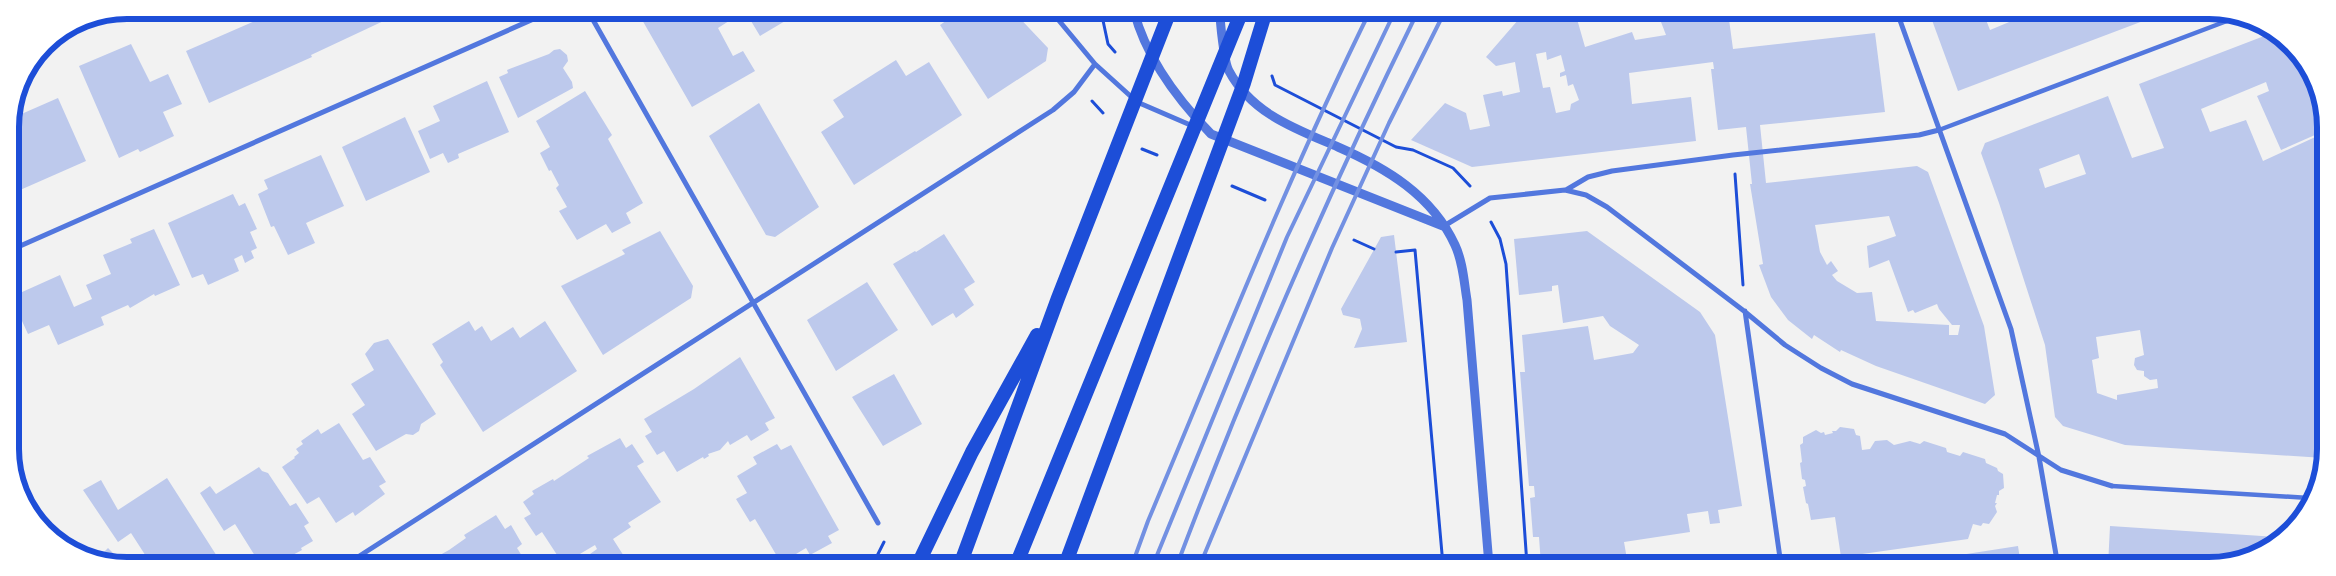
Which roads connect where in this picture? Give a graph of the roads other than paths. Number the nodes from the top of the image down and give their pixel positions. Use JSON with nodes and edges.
{"nodes":[{"id":1,"x":534,"y":19,"type":"edge"},
{"id":2,"x":593,"y":19,"type":"edge"},
{"id":3,"x":1058,"y":19,"type":"edge"},
{"id":4,"x":1135,"y":19,"type":"edge"},
{"id":5,"x":1167,"y":19,"type":"edge"},
{"id":6,"x":1220,"y":19,"type":"edge"},
{"id":7,"x":1239,"y":19,"type":"edge"},
{"id":8,"x":1264,"y":19,"type":"edge"},
{"id":9,"x":1899,"y":19,"type":"edge"},
{"id":10,"x":2228,"y":21,"type":"edge"},
{"id":11,"x":1095,"y":64,"type":"junction"},
{"id":12,"x":1939,"y":130,"type":"junction"},
{"id":13,"x":1211,"y":134,"type":"junction"},
{"id":14,"x":1565,"y":190,"type":"junction"},
{"id":15,"x":1444,"y":226,"type":"junction"},
{"id":16,"x":19,"y":246,"type":"edge"},
{"id":17,"x":1058,"y":298,"type":"junction"},
{"id":18,"x":753,"y":301,"type":"junction"},
{"id":19,"x":1744,"y":310,"type":"junction"},
{"id":20,"x":2039,"y":457,"type":"junction"},
{"id":21,"x":2112,"y":486,"type":"joint"},
{"id":22,"x":2306,"y":498,"type":"edge"},
{"id":23,"x":878,"y":522,"type":"dead end"},
{"id":24,"x":358,"y":557,"type":"edge"},
{"id":25,"x":921,"y":557,"type":"edge"},
{"id":26,"x":963,"y":557,"type":"edge"},
{"id":27,"x":1019,"y":557,"type":"edge"},
{"id":28,"x":1068,"y":557,"type":"edge"},
{"id":29,"x":1488,"y":557,"type":"edge"},
{"id":30,"x":1780,"y":557,"type":"edge"},
{"id":31,"x":2056,"y":557,"type":"edge"}],
"edges":[{"from":1,"to":16,"type":"street"},
{"from":2,"to":18,"type":"street"},
{"from":3,"to":11,"type":"street"},
{"from":4,"to":13,"type":"street"},
{"from":5,"to":17,"type":"highway"},
{"from":6,"to":15,"type":"street"},
{"from":7,"to":27,"type":"highway"},
{"from":8,"to":28,"type":"highway"},
{"from":9,"to":12,"type":"street"},
{"from":10,"to":12,"type":"street"},
{"from":11,"to":13,"type":"street"},
{"from":11,"to":18,"type":"street"},
{"from":12,"to":14,"type":"street"},
{"from":12,"to":20,"type":"street"},
{"from":13,"to":15,"type":"street"},
{"from":14,"to":15,"type":"street"},
{"from":14,"to":19,"type":"street"},
{"from":15,"to":29,"type":"street"},
{"from":17,"to":25,"type":"highway"},
{"from":17,"to":26,"type":"highway"},
{"from":18,"to":23,"type":"street"},
{"from":18,"to":24,"type":"street"},
{"from":19,"to":20,"type":"street"},
{"from":19,"to":30,"type":"street"},
{"from":20,"to":21,"type":"street"},
{"from":20,"to":31,"type":"street"},
{"from":21,"to":22,"type":"street"}]}
